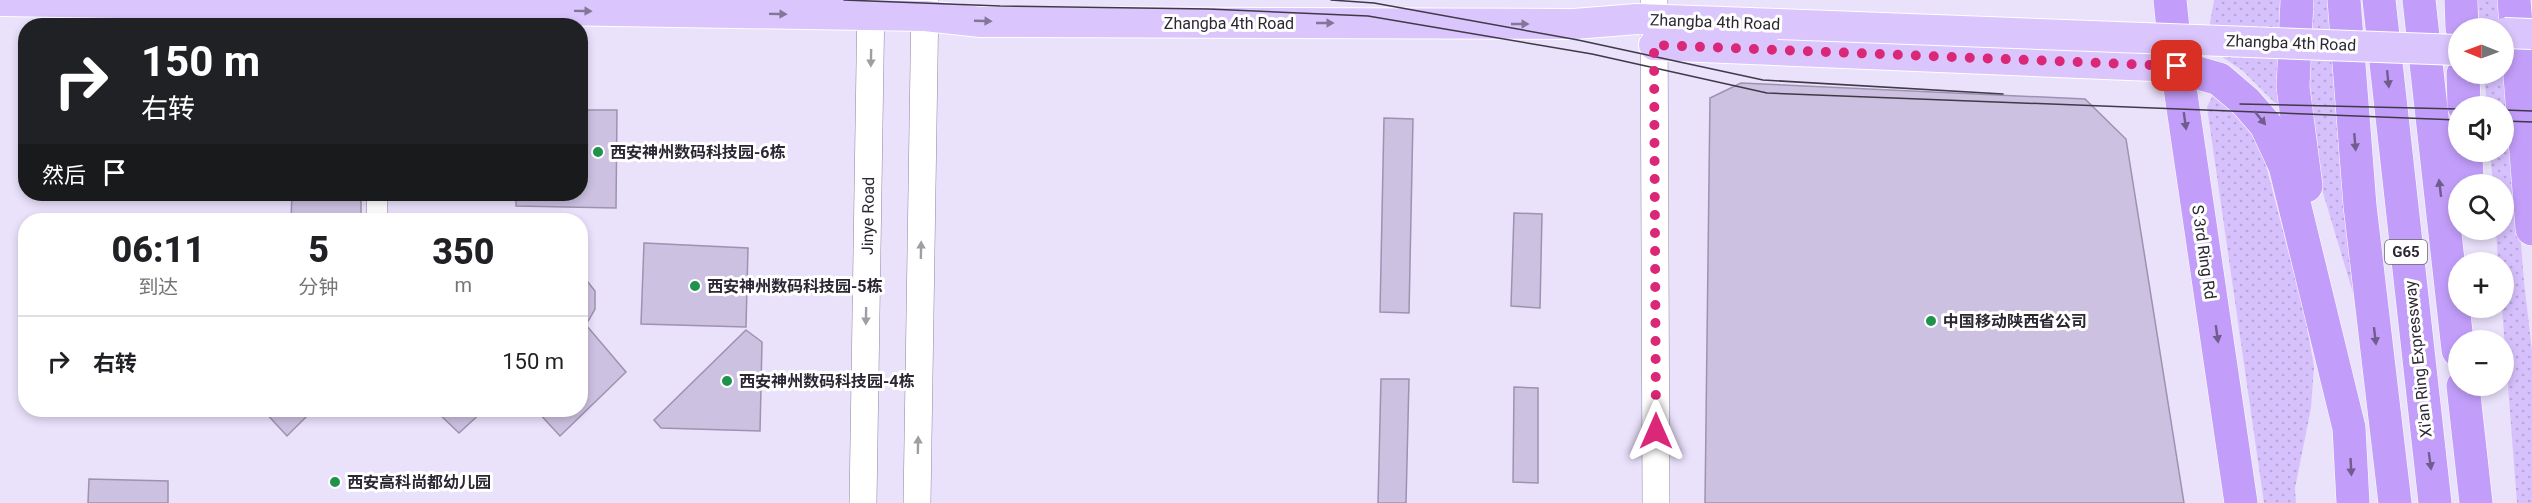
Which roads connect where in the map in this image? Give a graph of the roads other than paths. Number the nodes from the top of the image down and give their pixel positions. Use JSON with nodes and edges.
{"nodes":[{"id":1,"x":1689,"y":0,"type":"edge"},
{"id":2,"x":2170,"y":0,"type":"edge"},
{"id":3,"x":2297,"y":0,"type":"edge"},
{"id":4,"x":2344,"y":0,"type":"edge"},
{"id":5,"x":2379,"y":0,"type":"edge"},
{"id":6,"x":2419,"y":0,"type":"edge"},
{"id":7,"x":2461,"y":0,"type":"edge"},
{"id":8,"x":2514,"y":0,"type":"edge"},
{"id":9,"x":0,"y":1,"type":"edge"},
{"id":10,"x":154,"y":2,"type":"edge"},
{"id":11,"x":871,"y":8,"type":"edge"},
{"id":12,"x":925,"y":8,"type":"edge"},
{"id":13,"x":369,"y":11,"type":"edge"},
{"id":14,"x":1645,"y":12,"type":"edge"},
{"id":15,"x":1779,"y":15,"type":"junction"},
{"id":16,"x":2460,"y":18,"type":"edge"},
{"id":17,"x":2448,"y":30,"type":"edge"},
{"id":18,"x":2514,"y":33,"type":"edge"},
{"id":19,"x":2532,"y":34,"type":"edge"},
{"id":20,"x":2448,"y":49,"type":"edge"},
{"id":21,"x":2514,"y":51,"type":"edge"},
{"id":22,"x":2532,"y":52,"type":"edge"},
{"id":23,"x":2177,"y":66,"type":"junction"},
{"id":24,"x":2532,"y":229,"type":"edge"},
{"id":25,"x":2456,"y":330,"type":"edge"},
{"id":26,"x":2464,"y":396,"type":"edge"},
{"id":27,"x":2473,"y":396,"type":"edge"},
{"id":28,"x":2349,"y":428,"type":"junction"},
{"id":29,"x":863,"y":503,"type":"edge"},
{"id":30,"x":917,"y":503,"type":"edge"},
{"id":31,"x":1639,"y":503,"type":"edge"},
{"id":32,"x":1656,"y":503,"type":"edge"},
{"id":33,"x":2241,"y":503,"type":"edge"},
{"id":34,"x":2353,"y":503,"type":"edge"},
{"id":35,"x":2395,"y":503,"type":"edge"},
{"id":36,"x":2436,"y":503,"type":"edge"},
{"id":37,"x":2477,"y":503,"type":"edge"}],
"edges":[{"from":1,"to":15,"type":"main road","name":"Zhangba 4th Road"},
{"from":2,"to":23,"type":"highway","name":"S 3rd Ring Rd"},
{"from":3,"to":28,"type":"highway"},
{"from":4,"to":35,"type":"highway","one_way":true},
{"from":5,"to":36,"type":"highway","name":"Xi'an Ring Expressway","number":"G65","one_way":true},
{"from":25,"to":6,"type":"highway","number":"G65","one_way":true},
{"from":7,"to":16,"type":"highway"},
{"from":8,"to":24,"type":"highway"},
{"from":9,"to":10,"type":"main road","name":"Zhangba 4th Road"},
{"from":10,"to":13,"type":"main road","name":"Zhangba 4th Road"},
{"from":11,"to":12,"type":"main road","name":"Zhangba 4th Road"},
{"from":13,"to":11,"type":"main road","name":"Zhangba 4th Road","one_way":true},
{"from":11,"to":29,"type":"main road","name":"Jinye Road","one_way":true},
{"from":12,"to":14,"type":"main road","name":"Zhangba 4th Road","one_way":true},
{"from":30,"to":12,"type":"main road","one_way":true},
{"from":14,"to":15,"type":"main road","name":"Zhangba 4th Road"},
{"from":14,"to":23,"type":"main road"},
{"from":14,"to":31,"type":"main road"},
{"from":14,"to":32,"type":"main road"},
{"from":15,"to":17,"type":"main road","name":"Zhangba 4th Road"},
{"from":15,"to":20,"type":"main road","name":"Zhangba 4th Road","bridge":true},
{"from":18,"to":19,"type":"main road","bridge":true},
{"from":21,"to":22,"type":"main road"},
{"from":23,"to":28,"type":"highway","one_way":true},
{"from":23,"to":33,"type":"highway","name":"S 3rd Ring Rd","one_way":true},
{"from":26,"to":37,"type":"highway"},
{"from":27,"to":37,"type":"highway"},
{"from":28,"to":34,"type":"highway","one_way":true}]}
